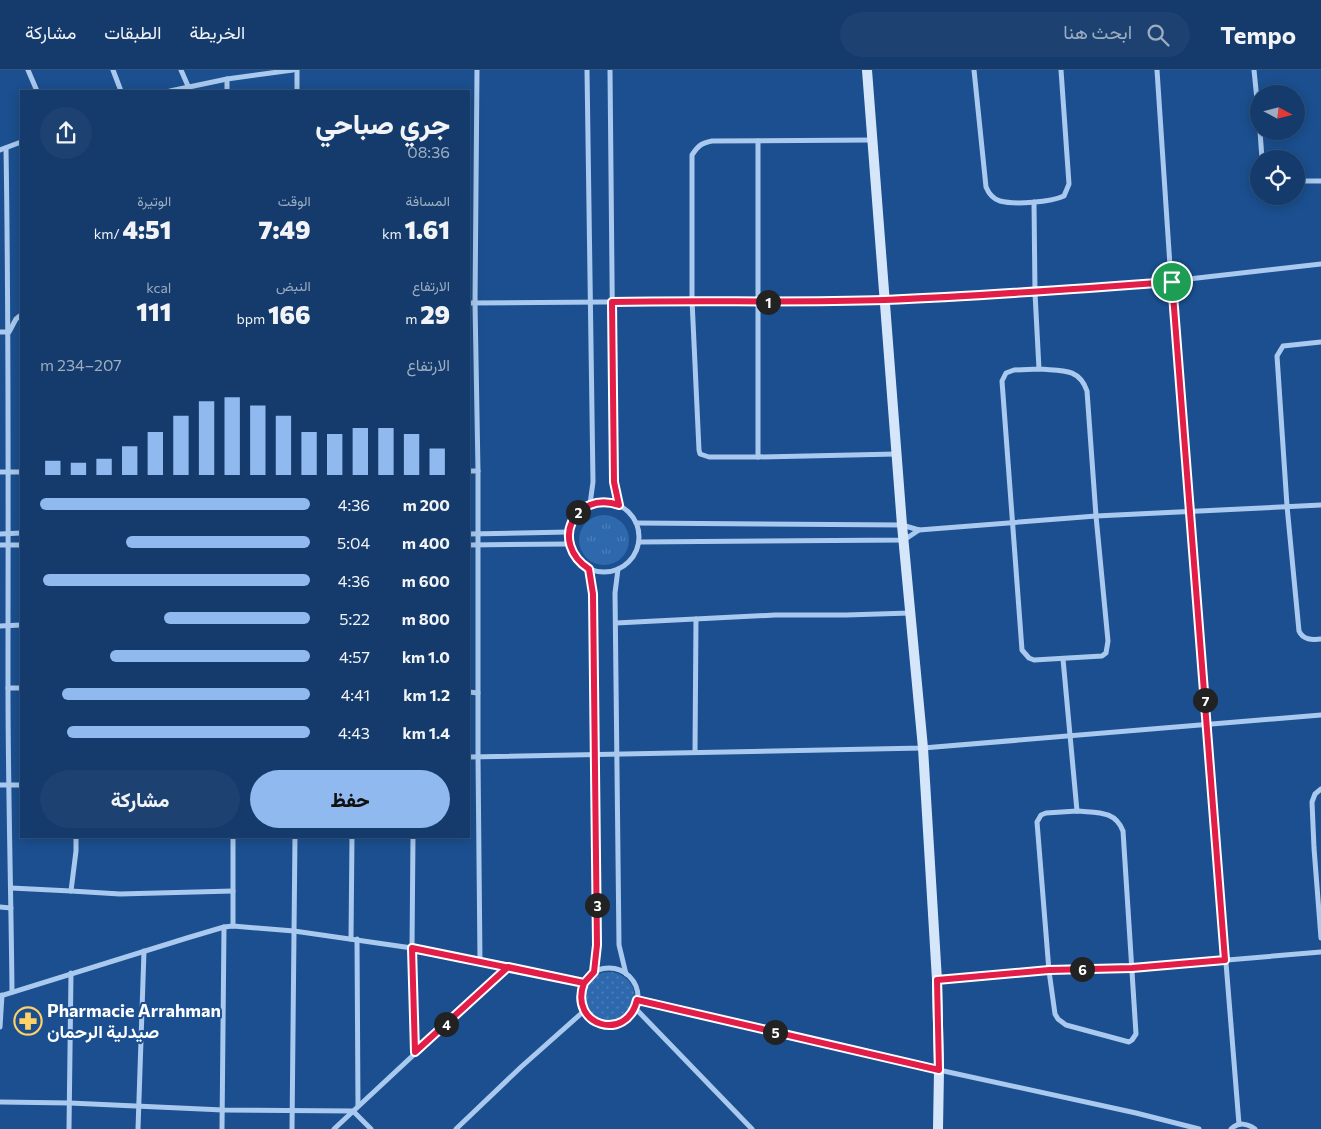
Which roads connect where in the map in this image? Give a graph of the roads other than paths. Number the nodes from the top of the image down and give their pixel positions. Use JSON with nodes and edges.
{"nodes":[{"id":1,"x":28,"y":70,"type":"edge"},
{"id":2,"x":113,"y":70,"type":"edge"},
{"id":3,"x":181,"y":70,"type":"edge"},
{"id":4,"x":293,"y":70,"type":"edge"},
{"id":5,"x":297,"y":70,"type":"edge"},
{"id":6,"x":477,"y":70,"type":"edge"},
{"id":7,"x":587,"y":70,"type":"edge"},
{"id":8,"x":610,"y":70,"type":"edge"},
{"id":9,"x":867,"y":70,"type":"edge"},
{"id":10,"x":974,"y":70,"type":"edge"},
{"id":11,"x":1060,"y":70,"type":"edge"},
{"id":12,"x":1157,"y":70,"type":"edge"},
{"id":13,"x":1254,"y":70,"type":"edge"},
{"id":14,"x":227,"y":79,"type":"junction"},
{"id":15,"x":1256,"y":85,"type":"edge"},
{"id":16,"x":188,"y":86,"type":"junction"},
{"id":17,"x":37,"y":90,"type":"edge"},
{"id":18,"x":121,"y":90,"type":"edge"},
{"id":19,"x":174,"y":90,"type":"edge"},
{"id":20,"x":227,"y":90,"type":"edge"},
{"id":21,"x":297,"y":90,"type":"edge"},
{"id":22,"x":470,"y":138,"type":"edge"},
{"id":23,"x":476,"y":138,"type":"junction"},
{"id":24,"x":873,"y":140,"type":"junction"},
{"id":25,"x":758,"y":141,"type":"junction"},
{"id":26,"x":20,"y":142,"type":"edge"},
{"id":27,"x":6,"y":148,"type":"junction"},
{"id":28,"x":0,"y":150,"type":"edge"},
{"id":29,"x":1305,"y":181,"type":"edge"},
{"id":30,"x":1321,"y":181,"type":"edge"},
{"id":31,"x":1034,"y":202,"type":"junction"},
{"id":32,"x":472,"y":208,"type":"edge"},
{"id":33,"x":1321,"y":264,"type":"edge"},
{"id":34,"x":1172,"y":282,"type":"junction"},
{"id":35,"x":1035,"y":293,"type":"junction"},
{"id":36,"x":692,"y":300,"type":"junction"},
{"id":37,"x":884,"y":300,"type":"junction"},
{"id":38,"x":590,"y":302,"type":"junction"},
{"id":39,"x":612,"y":302,"type":"junction"},
{"id":40,"x":758,"y":302,"type":"junction"},
{"id":41,"x":472,"y":303,"type":"edge"},
{"id":42,"x":20,"y":317,"type":"edge"},
{"id":43,"x":0,"y":332,"type":"edge"},
{"id":44,"x":9,"y":332,"type":"junction"},
{"id":45,"x":1321,"y":342,"type":"edge"},
{"id":46,"x":1039,"y":369,"type":"junction"},
{"id":47,"x":896,"y":454,"type":"junction"},
{"id":48,"x":758,"y":457,"type":"junction"},
{"id":49,"x":470,"y":471,"type":"edge"},
{"id":50,"x":478,"y":471,"type":"junction"},
{"id":51,"x":0,"y":472,"type":"edge"},
{"id":52,"x":7,"y":472,"type":"junction"},
{"id":53,"x":20,"y":472,"type":"edge"},
{"id":54,"x":590,"y":504,"type":"junction"},
{"id":55,"x":619,"y":505,"type":"junction"},
{"id":56,"x":1321,"y":505,"type":"edge"},
{"id":57,"x":1287,"y":506,"type":"junction"},
{"id":58,"x":1189,"y":511,"type":"junction"},
{"id":59,"x":1096,"y":516,"type":"junction"},
{"id":60,"x":636,"y":523,"type":"junction"},
{"id":61,"x":1012,"y":523,"type":"junction"},
{"id":62,"x":902,"y":525,"type":"junction"},
{"id":63,"x":919,"y":530,"type":"junction"},
{"id":64,"x":568,"y":532,"type":"junction"},
{"id":65,"x":9,"y":533,"type":"junction"},
{"id":66,"x":20,"y":533,"type":"edge"},
{"id":67,"x":0,"y":534,"type":"edge"},
{"id":68,"x":470,"y":534,"type":"edge"},
{"id":69,"x":478,"y":534,"type":"junction"},
{"id":70,"x":904,"y":540,"type":"junction"},
{"id":71,"x":639,"y":542,"type":"junction"},
{"id":72,"x":569,"y":544,"type":"junction"},
{"id":73,"x":0,"y":545,"type":"edge"},
{"id":74,"x":9,"y":545,"type":"junction"},
{"id":75,"x":20,"y":545,"type":"edge"},
{"id":76,"x":470,"y":545,"type":"edge"},
{"id":77,"x":477,"y":545,"type":"junction"},
{"id":78,"x":589,"y":569,"type":"junction"},
{"id":79,"x":618,"y":570,"type":"junction"},
{"id":80,"x":910,"y":613,"type":"junction"},
{"id":81,"x":696,"y":619,"type":"junction"},
{"id":82,"x":616,"y":623,"type":"junction"},
{"id":83,"x":9,"y":625,"type":"junction"},
{"id":84,"x":20,"y":625,"type":"edge"},
{"id":85,"x":0,"y":626,"type":"edge"},
{"id":86,"x":1321,"y":639,"type":"edge"},
{"id":87,"x":1063,"y":659,"type":"junction"},
{"id":88,"x":8,"y":688,"type":"junction"},
{"id":89,"x":20,"y":688,"type":"edge"},
{"id":90,"x":470,"y":692,"type":"edge"},
{"id":91,"x":478,"y":693,"type":"junction"},
{"id":92,"x":1321,"y":715,"type":"edge"},
{"id":93,"x":1207,"y":726,"type":"junction"},
{"id":94,"x":1069,"y":735,"type":"junction"},
{"id":95,"x":923,"y":748,"type":"junction"},
{"id":96,"x":695,"y":752,"type":"junction"},
{"id":97,"x":617,"y":753,"type":"junction"},
{"id":98,"x":596,"y":754,"type":"junction"},
{"id":99,"x":470,"y":757,"type":"edge"},
{"id":100,"x":478,"y":757,"type":"junction"},
{"id":101,"x":0,"y":785,"type":"edge"},
{"id":102,"x":9,"y":785,"type":"junction"},
{"id":103,"x":20,"y":785,"type":"edge"},
{"id":104,"x":1321,"y":789,"type":"edge"},
{"id":105,"x":1077,"y":811,"type":"junction"},
{"id":106,"x":76,"y":838,"type":"edge"},
{"id":107,"x":233,"y":838,"type":"edge"},
{"id":108,"x":295,"y":838,"type":"edge"},
{"id":109,"x":352,"y":838,"type":"edge"},
{"id":110,"x":413,"y":838,"type":"edge"},
{"id":111,"x":10,"y":888,"type":"junction"},
{"id":112,"x":71,"y":891,"type":"junction"},
{"id":113,"x":233,"y":891,"type":"junction"},
{"id":114,"x":0,"y":907,"type":"edge"},
{"id":115,"x":11,"y":908,"type":"junction"},
{"id":116,"x":233,"y":926,"type":"junction"},
{"id":117,"x":224,"y":927,"type":"junction"},
{"id":118,"x":294,"y":931,"type":"junction"},
{"id":119,"x":1321,"y":938,"type":"edge"},
{"id":120,"x":354,"y":939,"type":"junction"},
{"id":121,"x":412,"y":948,"type":"junction"},
{"id":122,"x":144,"y":951,"type":"junction"},
{"id":123,"x":1321,"y":952,"type":"edge"},
{"id":124,"x":1225,"y":960,"type":"junction"},
{"id":125,"x":480,"y":961,"type":"junction"},
{"id":126,"x":508,"y":967,"type":"junction"},
{"id":127,"x":1132,"y":968,"type":"junction"},
{"id":128,"x":1049,"y":970,"type":"junction"},
{"id":129,"x":594,"y":972,"type":"junction"},
{"id":130,"x":72,"y":973,"type":"junction"},
{"id":131,"x":626,"y":974,"type":"junction"},
{"id":132,"x":937,"y":980,"type":"junction"},
{"id":133,"x":584,"y":983,"type":"junction"},
{"id":134,"x":12,"y":992,"type":"junction"},
{"id":135,"x":1,"y":996,"type":"edge"},
{"id":136,"x":637,"y":1000,"type":"junction"},
{"id":137,"x":635,"y":1008,"type":"junction"},
{"id":138,"x":584,"y":1011,"type":"junction"},
{"id":139,"x":0,"y":1027,"type":"edge"},
{"id":140,"x":415,"y":1052,"type":"junction"},
{"id":141,"x":939,"y":1070,"type":"junction"},
{"id":142,"x":0,"y":1102,"type":"edge"},
{"id":143,"x":70,"y":1103,"type":"junction"},
{"id":144,"x":139,"y":1106,"type":"junction"},
{"id":145,"x":358,"y":1106,"type":"junction"},
{"id":146,"x":223,"y":1110,"type":"junction"},
{"id":147,"x":292,"y":1110,"type":"junction"},
{"id":148,"x":353,"y":1111,"type":"junction"},
{"id":149,"x":1239,"y":1124,"type":"junction"},
{"id":150,"x":69,"y":1129,"type":"edge"},
{"id":151,"x":138,"y":1129,"type":"edge"},
{"id":152,"x":222,"y":1129,"type":"edge"},
{"id":153,"x":292,"y":1129,"type":"edge"},
{"id":154,"x":334,"y":1129,"type":"edge"},
{"id":155,"x":371,"y":1129,"type":"edge"},
{"id":156,"x":456,"y":1129,"type":"edge"},
{"id":157,"x":752,"y":1129,"type":"edge"},
{"id":158,"x":938,"y":1129,"type":"edge"},
{"id":159,"x":1198,"y":1129,"type":"edge"},
{"id":160,"x":1231,"y":1129,"type":"edge"},
{"id":161,"x":1255,"y":1129,"type":"edge"}],
"edges":[{"from":1,"to":17,"type":"street"},
{"from":2,"to":18,"type":"street"},
{"from":3,"to":16,"type":"street"},
{"from":4,"to":14,"type":"street"},
{"from":5,"to":21,"type":"street"},
{"from":6,"to":23,"type":"street"},
{"from":7,"to":38,"type":"street"},
{"from":8,"to":39,"type":"street"},
{"from":9,"to":24,"type":"main road"},
{"from":10,"to":31,"type":"street"},
{"from":11,"to":31,"type":"street"},
{"from":12,"to":34,"type":"street"},
{"from":13,"to":15,"type":"street"},
{"from":14,"to":16,"type":"street"},
{"from":14,"to":20,"type":"street"},
{"from":16,"to":19,"type":"street"},
{"from":22,"to":23,"type":"street"},
{"from":23,"to":32,"type":"street"},
{"from":24,"to":25,"type":"street"},
{"from":24,"to":37,"type":"main road"},
{"from":25,"to":36,"type":"street"},
{"from":25,"to":40,"type":"street"},
{"from":26,"to":27,"type":"street"},
{"from":27,"to":28,"type":"street"},
{"from":27,"to":44,"type":"street"},
{"from":29,"to":30,"type":"street"},
{"from":31,"to":35,"type":"street"},
{"from":32,"to":41,"type":"street"},
{"from":33,"to":34,"type":"street"},
{"from":34,"to":35,"type":"street"},
{"from":34,"to":58,"type":"street"},
{"from":35,"to":37,"type":"street"},
{"from":35,"to":46,"type":"street"},
{"from":36,"to":39,"type":"street"},
{"from":36,"to":40,"type":"street"},
{"from":36,"to":48,"type":"street"},
{"from":37,"to":40,"type":"street"},
{"from":37,"to":47,"type":"main road"},
{"from":38,"to":39,"type":"street"},
{"from":38,"to":41,"type":"street"},
{"from":38,"to":54,"type":"street"},
{"from":39,"to":55,"type":"street"},
{"from":40,"to":48,"type":"street"},
{"from":41,"to":50,"type":"street"},
{"from":42,"to":44,"type":"street"},
{"from":43,"to":44,"type":"street"},
{"from":44,"to":52,"type":"street"},
{"from":45,"to":57,"type":"street"},
{"from":46,"to":59,"type":"street"},
{"from":46,"to":61,"type":"street"},
{"from":47,"to":48,"type":"street"},
{"from":47,"to":62,"type":"main road"},
{"from":49,"to":50,"type":"street"},
{"from":50,"to":69,"type":"street"},
{"from":51,"to":52,"type":"street"},
{"from":52,"to":53,"type":"street"},
{"from":52,"to":65,"type":"street"},
{"from":54,"to":55,"type":"street"},
{"from":54,"to":64,"type":"street"},
{"from":55,"to":60,"type":"street"},
{"from":56,"to":57,"type":"street"},
{"from":57,"to":58,"type":"street"},
{"from":57,"to":86,"type":"street"},
{"from":58,"to":59,"type":"street"},
{"from":58,"to":93,"type":"street"},
{"from":59,"to":61,"type":"street"},
{"from":59,"to":87,"type":"street"},
{"from":60,"to":62,"type":"street"},
{"from":60,"to":71,"type":"street"},
{"from":61,"to":63,"type":"street"},
{"from":61,"to":87,"type":"street"},
{"from":62,"to":63,"type":"street"},
{"from":62,"to":70,"type":"main road"},
{"from":63,"to":70,"type":"street"},
{"from":64,"to":69,"type":"street"},
{"from":64,"to":72,"type":"street"},
{"from":65,"to":66,"type":"street"},
{"from":65,"to":67,"type":"street"},
{"from":65,"to":74,"type":"street"},
{"from":68,"to":69,"type":"street"},
{"from":69,"to":77,"type":"street"},
{"from":70,"to":71,"type":"street"},
{"from":70,"to":80,"type":"main road"},
{"from":71,"to":79,"type":"street"},
{"from":72,"to":77,"type":"street"},
{"from":72,"to":78,"type":"street"},
{"from":73,"to":74,"type":"street"},
{"from":74,"to":75,"type":"street"},
{"from":74,"to":83,"type":"street"},
{"from":76,"to":77,"type":"street"},
{"from":77,"to":91,"type":"street"},
{"from":78,"to":79,"type":"street"},
{"from":78,"to":98,"type":"street"},
{"from":79,"to":82,"type":"street"},
{"from":80,"to":81,"type":"street"},
{"from":80,"to":95,"type":"main road"},
{"from":81,"to":82,"type":"street"},
{"from":81,"to":96,"type":"street"},
{"from":82,"to":97,"type":"street"},
{"from":83,"to":84,"type":"street"},
{"from":83,"to":85,"type":"street"},
{"from":83,"to":88,"type":"street"},
{"from":87,"to":94,"type":"street"},
{"from":88,"to":89,"type":"street"},
{"from":88,"to":102,"type":"street"},
{"from":90,"to":91,"type":"street"},
{"from":91,"to":100,"type":"street"},
{"from":92,"to":93,"type":"street"},
{"from":93,"to":94,"type":"street"},
{"from":93,"to":124,"type":"street"},
{"from":94,"to":95,"type":"street"},
{"from":94,"to":105,"type":"street"},
{"from":95,"to":96,"type":"street"},
{"from":95,"to":132,"type":"main road"},
{"from":96,"to":97,"type":"street"},
{"from":97,"to":98,"type":"street"},
{"from":97,"to":131,"type":"street"},
{"from":98,"to":100,"type":"street"},
{"from":98,"to":129,"type":"street"},
{"from":99,"to":100,"type":"street"},
{"from":100,"to":125,"type":"street"},
{"from":101,"to":102,"type":"street"},
{"from":102,"to":103,"type":"street"},
{"from":102,"to":111,"type":"street"},
{"from":104,"to":119,"type":"street"},
{"from":105,"to":127,"type":"street"},
{"from":105,"to":128,"type":"street"},
{"from":106,"to":112,"type":"street"},
{"from":107,"to":113,"type":"street"},
{"from":108,"to":118,"type":"street"},
{"from":109,"to":120,"type":"street"},
{"from":110,"to":121,"type":"street"},
{"from":111,"to":112,"type":"street"},
{"from":111,"to":115,"type":"street"},
{"from":112,"to":113,"type":"street"},
{"from":113,"to":116,"type":"street"},
{"from":114,"to":115,"type":"street"},
{"from":115,"to":134,"type":"street"},
{"from":116,"to":117,"type":"street"},
{"from":116,"to":118,"type":"street"},
{"from":117,"to":122,"type":"street"},
{"from":117,"to":146,"type":"street"},
{"from":118,"to":120,"type":"street"},
{"from":118,"to":147,"type":"street"},
{"from":120,"to":121,"type":"street"},
{"from":120,"to":145,"type":"street"},
{"from":121,"to":125,"type":"street"},
{"from":121,"to":140,"type":"street"},
{"from":122,"to":130,"type":"street"},
{"from":122,"to":144,"type":"street"},
{"from":123,"to":124,"type":"street"},
{"from":124,"to":127,"type":"street"},
{"from":124,"to":149,"type":"street"},
{"from":125,"to":126,"type":"street"},
{"from":126,"to":133,"type":"street"},
{"from":126,"to":140,"type":"street"},
{"from":127,"to":128,"type":"street"},
{"from":127,"to":128,"type":"street"},
{"from":128,"to":132,"type":"street"},
{"from":129,"to":131,"type":"street"},
{"from":129,"to":133,"type":"street"},
{"from":130,"to":134,"type":"street"},
{"from":130,"to":143,"type":"street"},
{"from":131,"to":136,"type":"street"},
{"from":132,"to":141,"type":"main road"},
{"from":133,"to":138,"type":"street"},
{"from":134,"to":135,"type":"street"},
{"from":135,"to":139,"type":"street"},
{"from":136,"to":137,"type":"street"},
{"from":136,"to":141,"type":"street"},
{"from":137,"to":138,"type":"street"},
{"from":137,"to":157,"type":"street"},
{"from":138,"to":156,"type":"street"},
{"from":140,"to":145,"type":"street"},
{"from":141,"to":158,"type":"main road"},
{"from":141,"to":159,"type":"street"},
{"from":142,"to":143,"type":"street"},
{"from":143,"to":144,"type":"street"},
{"from":143,"to":150,"type":"street"},
{"from":144,"to":146,"type":"street"},
{"from":144,"to":151,"type":"street"},
{"from":145,"to":148,"type":"street"},
{"from":146,"to":147,"type":"street"},
{"from":146,"to":152,"type":"street"},
{"from":147,"to":148,"type":"street"},
{"from":147,"to":153,"type":"street"},
{"from":148,"to":154,"type":"street"},
{"from":148,"to":155,"type":"street"},
{"from":149,"to":160,"type":"street"},
{"from":149,"to":161,"type":"street"}]}
